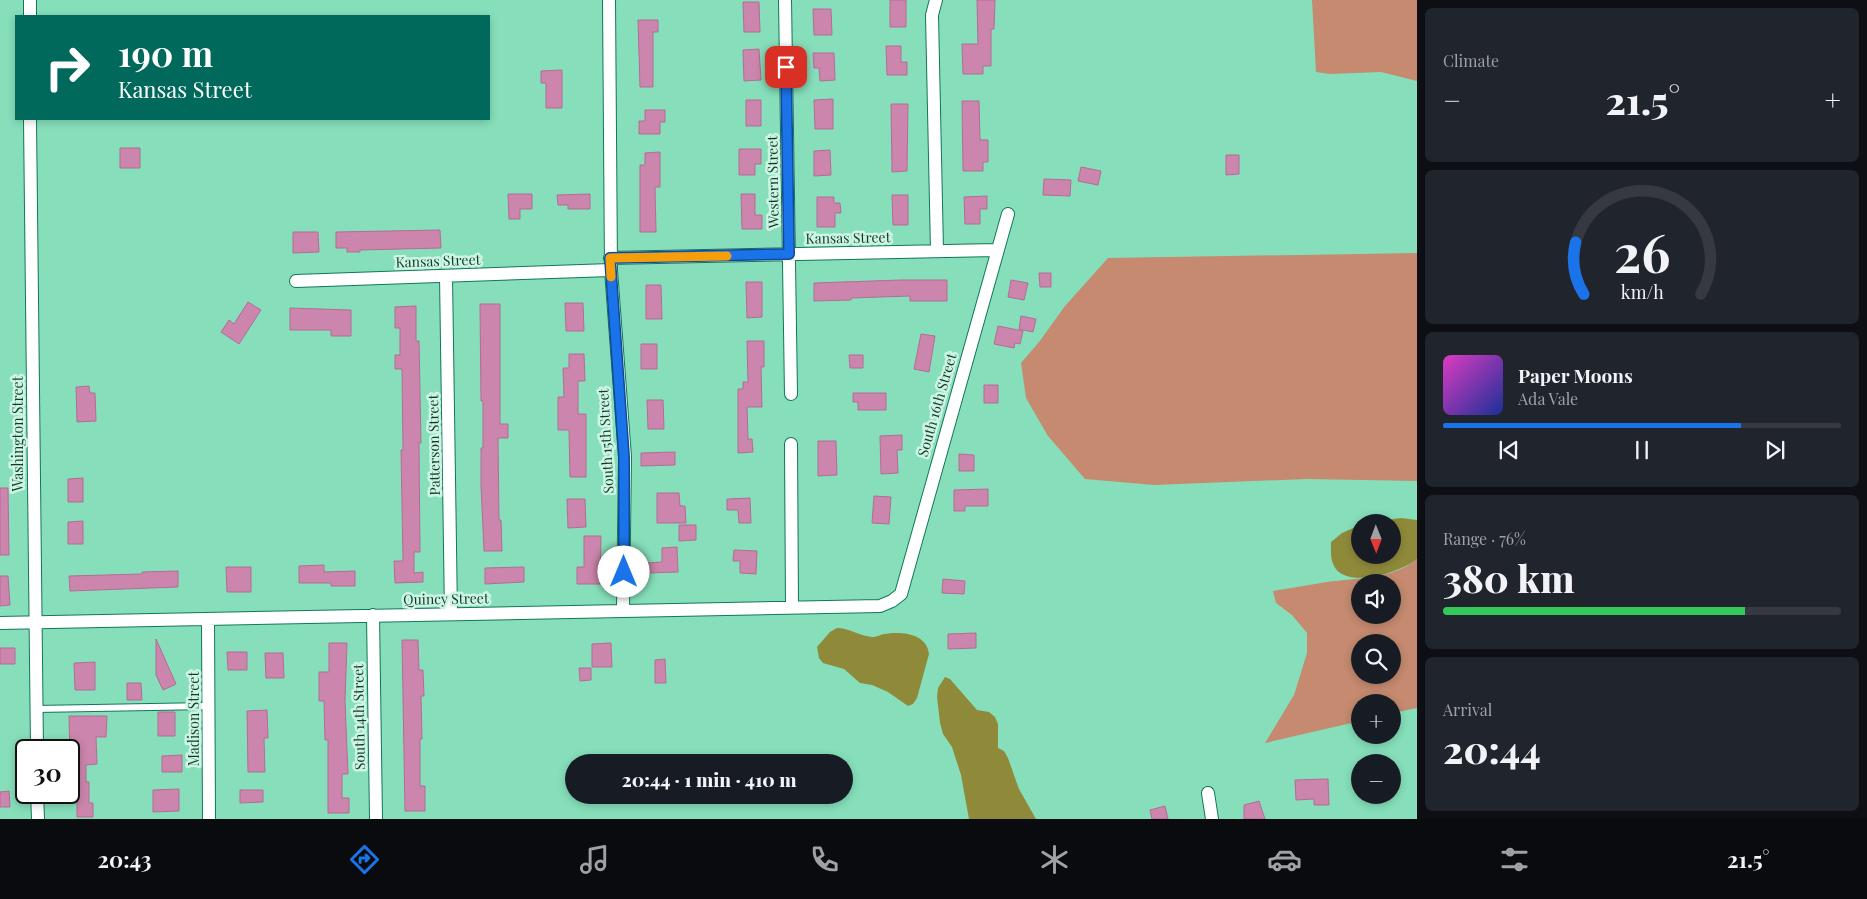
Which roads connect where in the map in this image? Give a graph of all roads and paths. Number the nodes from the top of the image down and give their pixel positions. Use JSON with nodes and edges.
{"nodes":[{"id":1,"x":30,"y":0,"type":"edge"},
{"id":2,"x":609,"y":0,"type":"edge"},
{"id":3,"x":785,"y":0,"type":"edge"},
{"id":4,"x":936,"y":0,"type":"edge"},
{"id":5,"x":30,"y":15,"type":"edge"},
{"id":6,"x":30,"y":120,"type":"edge"},
{"id":7,"x":1008,"y":214,"type":"dead end"},
{"id":8,"x":996,"y":250,"type":"junction"},
{"id":9,"x":937,"y":251,"type":"junction"},
{"id":10,"x":789,"y":254,"type":"junction"},
{"id":11,"x":610,"y":264,"type":"junction"},
{"id":12,"x":446,"y":276,"type":"junction"},
{"id":13,"x":296,"y":281,"type":"dead end"},
{"id":14,"x":791,"y":394,"type":"dead end"},
{"id":15,"x":791,"y":444,"type":"dead end"},
{"id":16,"x":892,"y":601,"type":"joint"},
{"id":17,"x":792,"y":607,"type":"junction"},
{"id":18,"x":623,"y":610,"type":"junction"},
{"id":19,"x":451,"y":614,"type":"junction"},
{"id":20,"x":372,"y":615,"type":"junction"},
{"id":21,"x":208,"y":619,"type":"junction"},
{"id":22,"x":0,"y":623,"type":"edge"},
{"id":23,"x":34,"y":623,"type":"junction"},
{"id":24,"x":209,"y":706,"type":"junction"},
{"id":25,"x":36,"y":709,"type":"junction"},
{"id":26,"x":37,"y":739,"type":"edge"},
{"id":27,"x":1208,"y":793,"type":"dead end"},
{"id":28,"x":37,"y":804,"type":"edge"},
{"id":29,"x":38,"y":819,"type":"edge"},
{"id":30,"x":209,"y":819,"type":"edge"},
{"id":31,"x":376,"y":819,"type":"edge"},
{"id":32,"x":1212,"y":819,"type":"edge"}],
"edges":[{"from":1,"to":5,"type":"street"},
{"from":2,"to":11,"type":"street","name":"South 15th Street"},
{"from":3,"to":10,"type":"street","name":"Western Street"},
{"from":4,"to":9,"type":"street"},
{"from":6,"to":23,"type":"street","name":"Washington Street"},
{"from":7,"to":8,"type":"street","name":"South 16th Street"},
{"from":8,"to":9,"type":"street","name":"Kansas Street"},
{"from":8,"to":16,"type":"street","name":"South 16th Street"},
{"from":9,"to":10,"type":"street","name":"Kansas Street"},
{"from":10,"to":11,"type":"street","name":"Kansas Street"},
{"from":10,"to":14,"type":"street","name":"Western Street"},
{"from":11,"to":12,"type":"street","name":"Kansas Street"},
{"from":11,"to":18,"type":"street","name":"South 15th Street"},
{"from":12,"to":13,"type":"street","name":"Kansas Street"},
{"from":12,"to":19,"type":"street","name":"Patterson Street"},
{"from":15,"to":17,"type":"street"},
{"from":16,"to":17,"type":"street","name":"Quincy Street"},
{"from":17,"to":18,"type":"street","name":"Quincy Street"},
{"from":18,"to":19,"type":"street","name":"Quincy Street"},
{"from":19,"to":20,"type":"street","name":"Quincy Street"},
{"from":20,"to":21,"type":"street","name":"Quincy Street"},
{"from":20,"to":31,"type":"street","name":"South 14th Street"},
{"from":21,"to":23,"type":"street","name":"Quincy Street"},
{"from":21,"to":24,"type":"street","name":"Madison Street"},
{"from":22,"to":23,"type":"street","name":"Quincy Street"},
{"from":23,"to":25,"type":"street","name":"Washington Street"},
{"from":24,"to":25,"type":"lane"},
{"from":24,"to":30,"type":"street","name":"Madison Street"},
{"from":25,"to":26,"type":"street","name":"Washington Street"},
{"from":27,"to":32,"type":"street"},
{"from":28,"to":29,"type":"street"}]}
